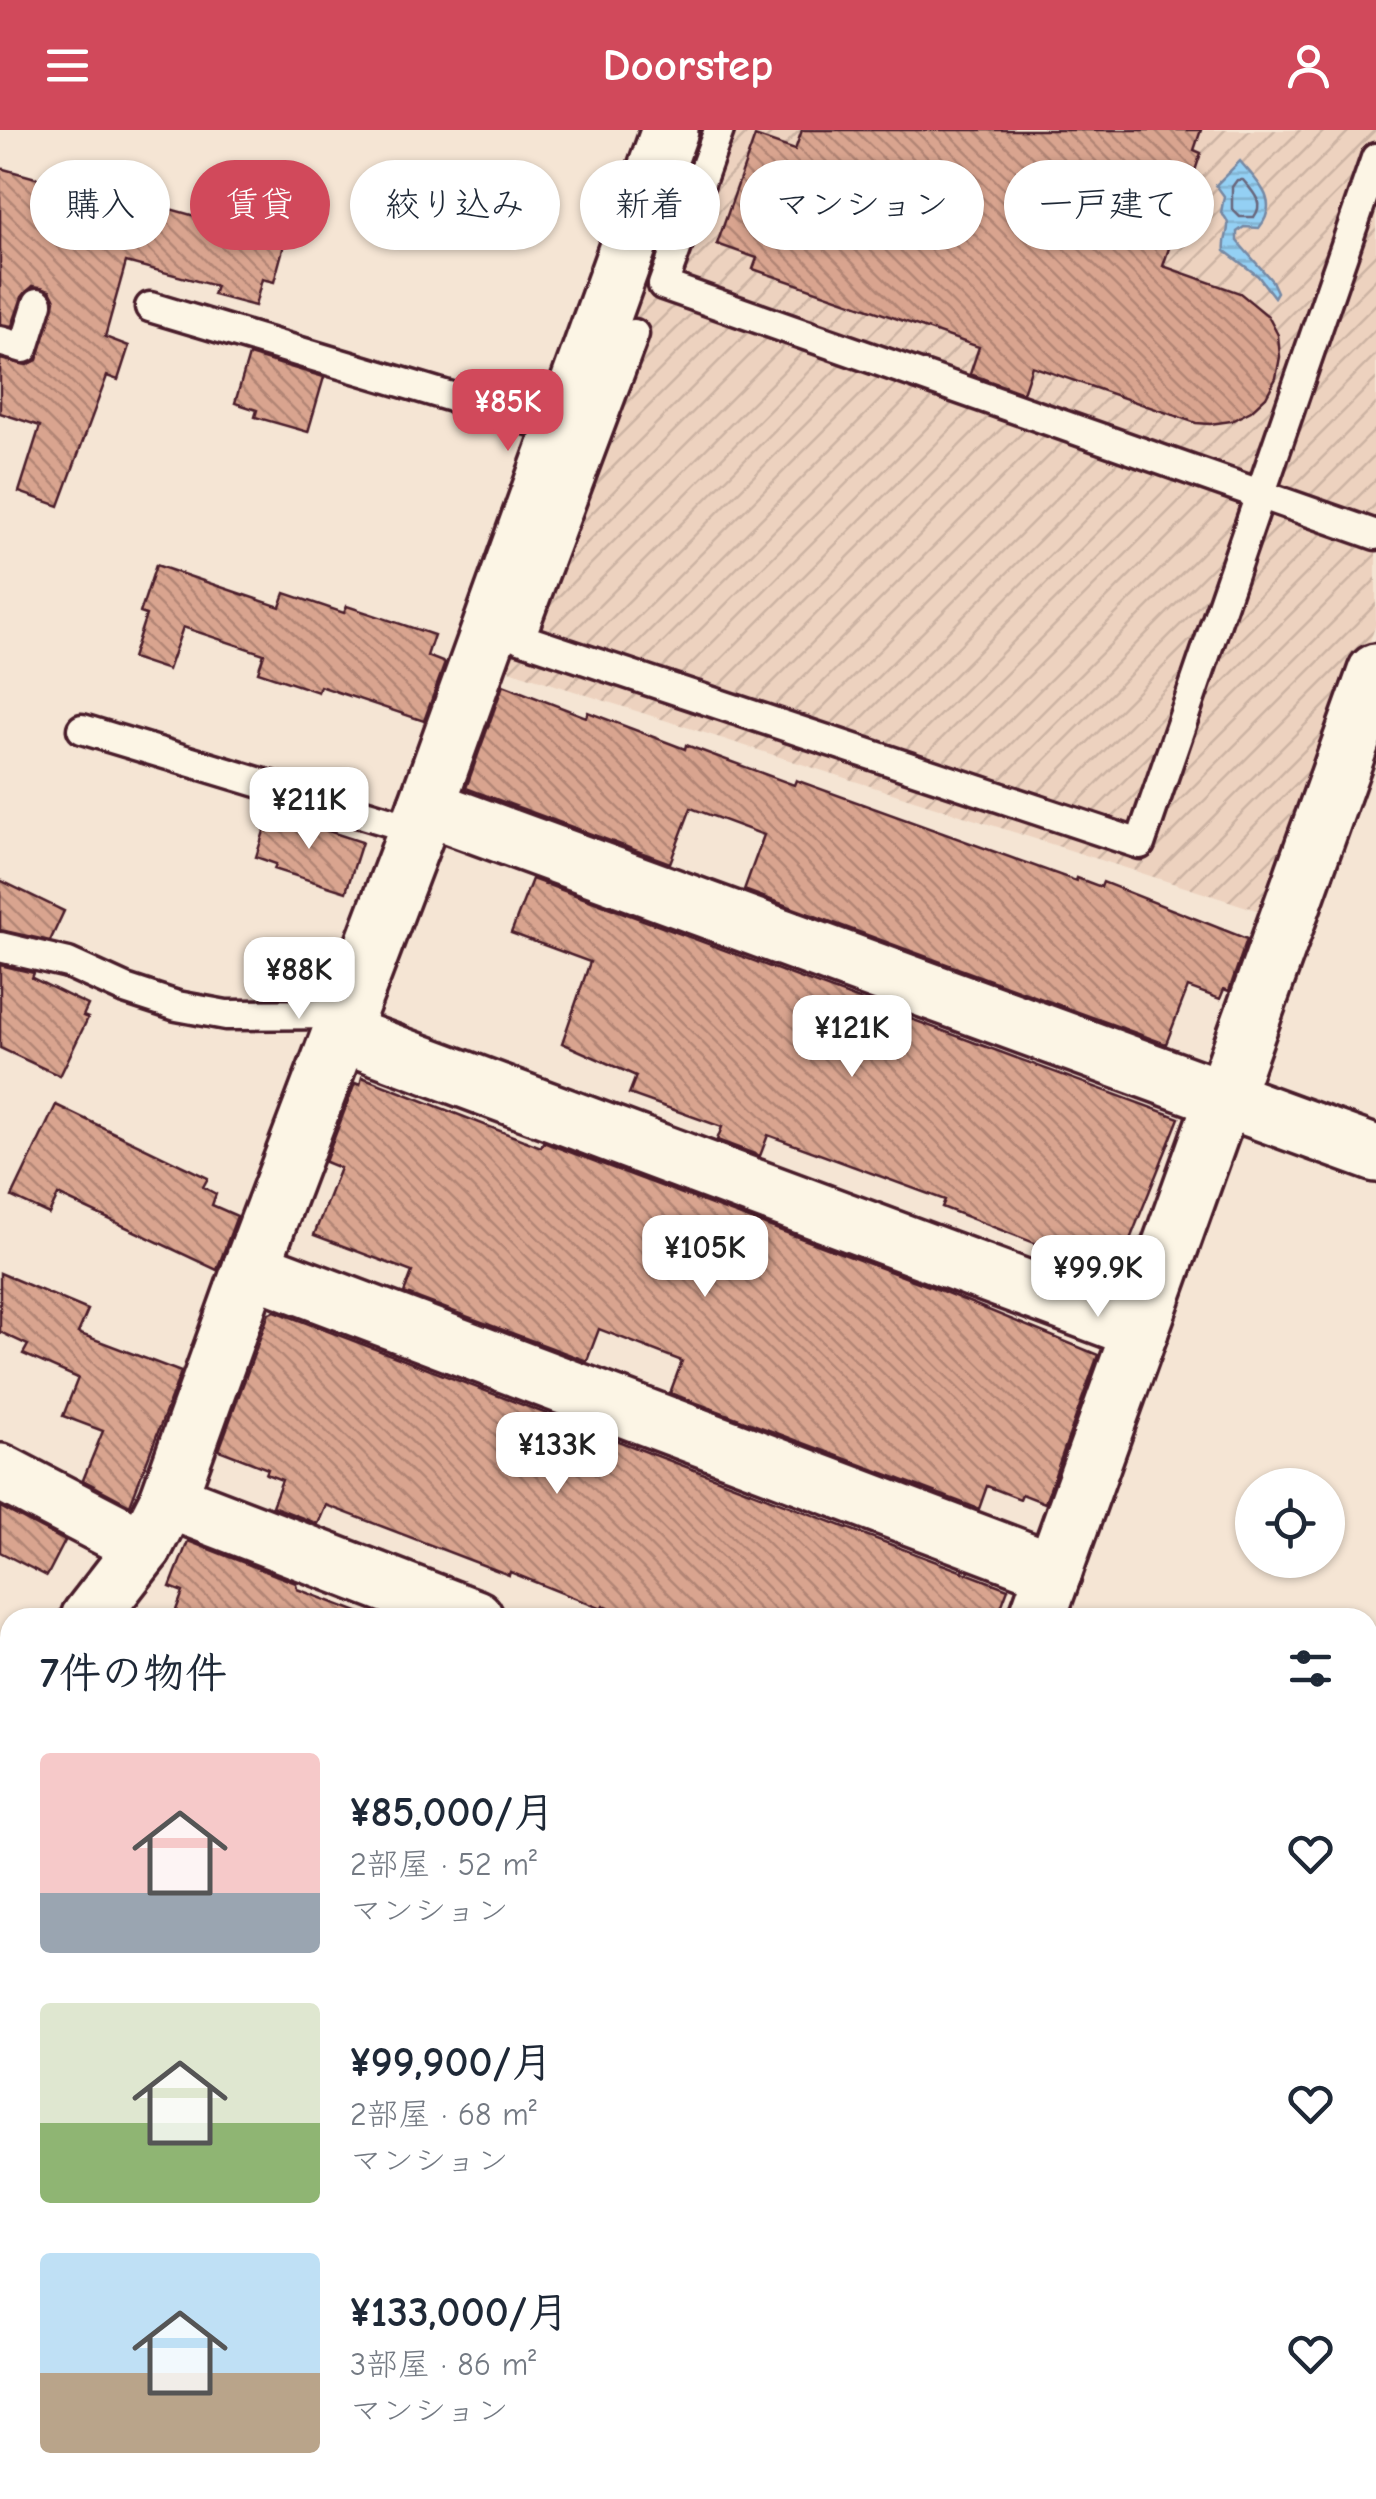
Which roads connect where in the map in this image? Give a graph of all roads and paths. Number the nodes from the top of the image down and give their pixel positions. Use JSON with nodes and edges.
{"nodes":[{"id":1,"x":670,"y":130,"type":"edge"},
{"id":2,"x":719,"y":130,"type":"edge"},
{"id":3,"x":1376,"y":158,"type":"edge"},
{"id":4,"x":38,"y":304,"type":"dead end"},
{"id":5,"x":150,"y":308,"type":"dead end"},
{"id":6,"x":634,"y":334,"type":"dead end"},
{"id":7,"x":0,"y":340,"type":"edge"},
{"id":8,"x":562,"y":430,"type":"junction"},
{"id":9,"x":1260,"y":495,"type":"junction"},
{"id":10,"x":1376,"y":535,"type":"edge"},
{"id":11,"x":1376,"y":672,"type":"edge"},
{"id":12,"x":82,"y":729,"type":"dead end"},
{"id":13,"x":422,"y":818,"type":"junction"},
{"id":14,"x":0,"y":947,"type":"edge"},
{"id":15,"x":344,"y":1023,"type":"junction"},
{"id":16,"x":1224,"y":1098,"type":"junction"},
{"id":17,"x":1376,"y":1154,"type":"edge"},
{"id":18,"x":251,"y":1268,"type":"junction"},
{"id":19,"x":1140,"y":1331,"type":"junction"},
{"id":20,"x":0,"y":1472,"type":"edge"},
{"id":21,"x":156,"y":1524,"type":"junction"},
{"id":22,"x":1045,"y":1594,"type":"edge"},
{"id":23,"x":96,"y":1608,"type":"edge"},
{"id":24,"x":441,"y":1608,"type":"edge"}],
"edges":[{"from":1,"to":8,"type":"street"},
{"from":2,"to":9,"type":"lane"},
{"from":3,"to":9,"type":"lane"},
{"from":4,"to":7,"type":"lane"},
{"from":5,"to":8,"type":"lane"},
{"from":6,"to":9,"type":"lane"},
{"from":8,"to":13,"type":"street"},
{"from":9,"to":10,"type":"lane"},
{"from":11,"to":16,"type":"street"},
{"from":12,"to":13,"type":"lane"},
{"from":13,"to":15,"type":"street"},
{"from":13,"to":16,"type":"street"},
{"from":14,"to":15,"type":"lane"},
{"from":15,"to":18,"type":"street"},
{"from":15,"to":19,"type":"street"},
{"from":16,"to":17,"type":"street"},
{"from":16,"to":19,"type":"street"},
{"from":18,"to":21,"type":"street"},
{"from":18,"to":22,"type":"street"},
{"from":19,"to":22,"type":"street"},
{"from":20,"to":21,"type":"street"},
{"from":21,"to":23,"type":"street"},
{"from":21,"to":24,"type":"street"}]}
